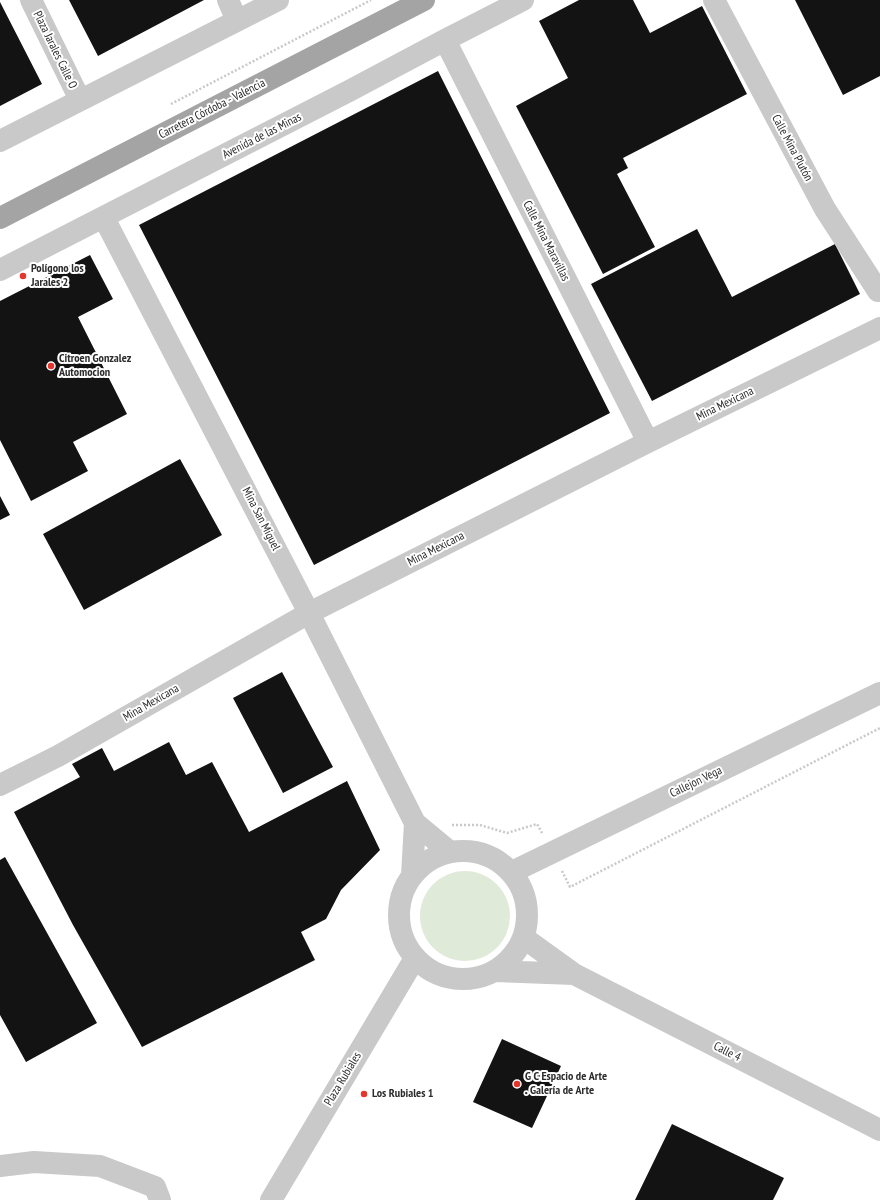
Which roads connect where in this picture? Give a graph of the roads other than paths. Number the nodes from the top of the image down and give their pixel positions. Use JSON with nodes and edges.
{"nodes":[{"id":1,"x":31,"y":0,"type":"edge"},
{"id":2,"x":228,"y":0,"type":"edge"},
{"id":3,"x":278,"y":0,"type":"edge"},
{"id":4,"x":424,"y":0,"type":"edge"},
{"id":5,"x":523,"y":0,"type":"edge"},
{"id":6,"x":714,"y":0,"type":"edge"},
{"id":7,"x":237,"y":21,"type":"junction"},
{"id":8,"x":445,"y":40,"type":"junction"},
{"id":9,"x":80,"y":100,"type":"junction"},
{"id":10,"x":0,"y":142,"type":"edge"},
{"id":11,"x":0,"y":218,"type":"edge"},
{"id":12,"x":104,"y":218,"type":"junction"},
{"id":13,"x":0,"y":270,"type":"edge"},
{"id":14,"x":878,"y":291,"type":"dead end"},
{"id":15,"x":880,"y":328,"type":"edge"},
{"id":16,"x":648,"y":442,"type":"junction"},
{"id":17,"x":309,"y":613,"type":"junction"},
{"id":18,"x":880,"y":692,"type":"edge"},
{"id":19,"x":0,"y":785,"type":"edge"},
{"id":20,"x":415,"y":823,"type":"junction"},
{"id":21,"x":450,"y":852,"type":"junction"},
{"id":22,"x":512,"y":872,"type":"junction"},
{"id":23,"x":412,"y":875,"type":"junction"},
{"id":24,"x":524,"y":938,"type":"junction"},
{"id":25,"x":415,"y":958,"type":"junction"},
{"id":26,"x":495,"y":971,"type":"junction"},
{"id":27,"x":574,"y":974,"type":"junction"},
{"id":28,"x":880,"y":1130,"type":"edge"},
{"id":29,"x":0,"y":1166,"type":"edge"},
{"id":30,"x":160,"y":1200,"type":"edge"},
{"id":31,"x":271,"y":1200,"type":"edge"}],
"edges":[{"from":1,"to":9,"type":"street","name":"Plaza Jarales Calle O"},
{"from":2,"to":7,"type":"street"},
{"from":3,"to":7,"type":"street"},
{"from":4,"to":11,"type":"main road","name":"Carretera Córdoba - Valencia"},
{"from":5,"to":8,"type":"street","name":"Avenida de las Minas"},
{"from":6,"to":14,"type":"street","name":"Calle Mina Plutón"},
{"from":7,"to":9,"type":"street"},
{"from":8,"to":12,"type":"street","name":"Avenida de las Minas"},
{"from":8,"to":16,"type":"street","name":"Calle Mina Maravillas"},
{"from":9,"to":10,"type":"street"},
{"from":12,"to":13,"type":"street","name":"Avenida de las Minas"},
{"from":12,"to":17,"type":"street","name":"Mina San Miguel"},
{"from":15,"to":16,"type":"street","name":"Mina Mexicana"},
{"from":16,"to":17,"type":"street","name":"Mina Mexicana"},
{"from":17,"to":19,"type":"street","name":"Mina Mexicana"},
{"from":17,"to":20,"type":"street","name":"Mina San Miguel"},
{"from":18,"to":22,"type":"street","name":"Callejon Vega"},
{"from":20,"to":21,"type":"street"},
{"from":20,"to":23,"type":"street"},
{"from":21,"to":22,"type":"street"},
{"from":21,"to":23,"type":"street"},
{"from":22,"to":24,"type":"street"},
{"from":23,"to":25,"type":"street"},
{"from":24,"to":26,"type":"street"},
{"from":24,"to":27,"type":"street","name":"Calle 4"},
{"from":25,"to":26,"type":"street"},
{"from":25,"to":31,"type":"street","name":"Plaza Rubiales"},
{"from":26,"to":27,"type":"street"},
{"from":27,"to":28,"type":"street","name":"Calle 4"},
{"from":29,"to":30,"type":"street"}]}
